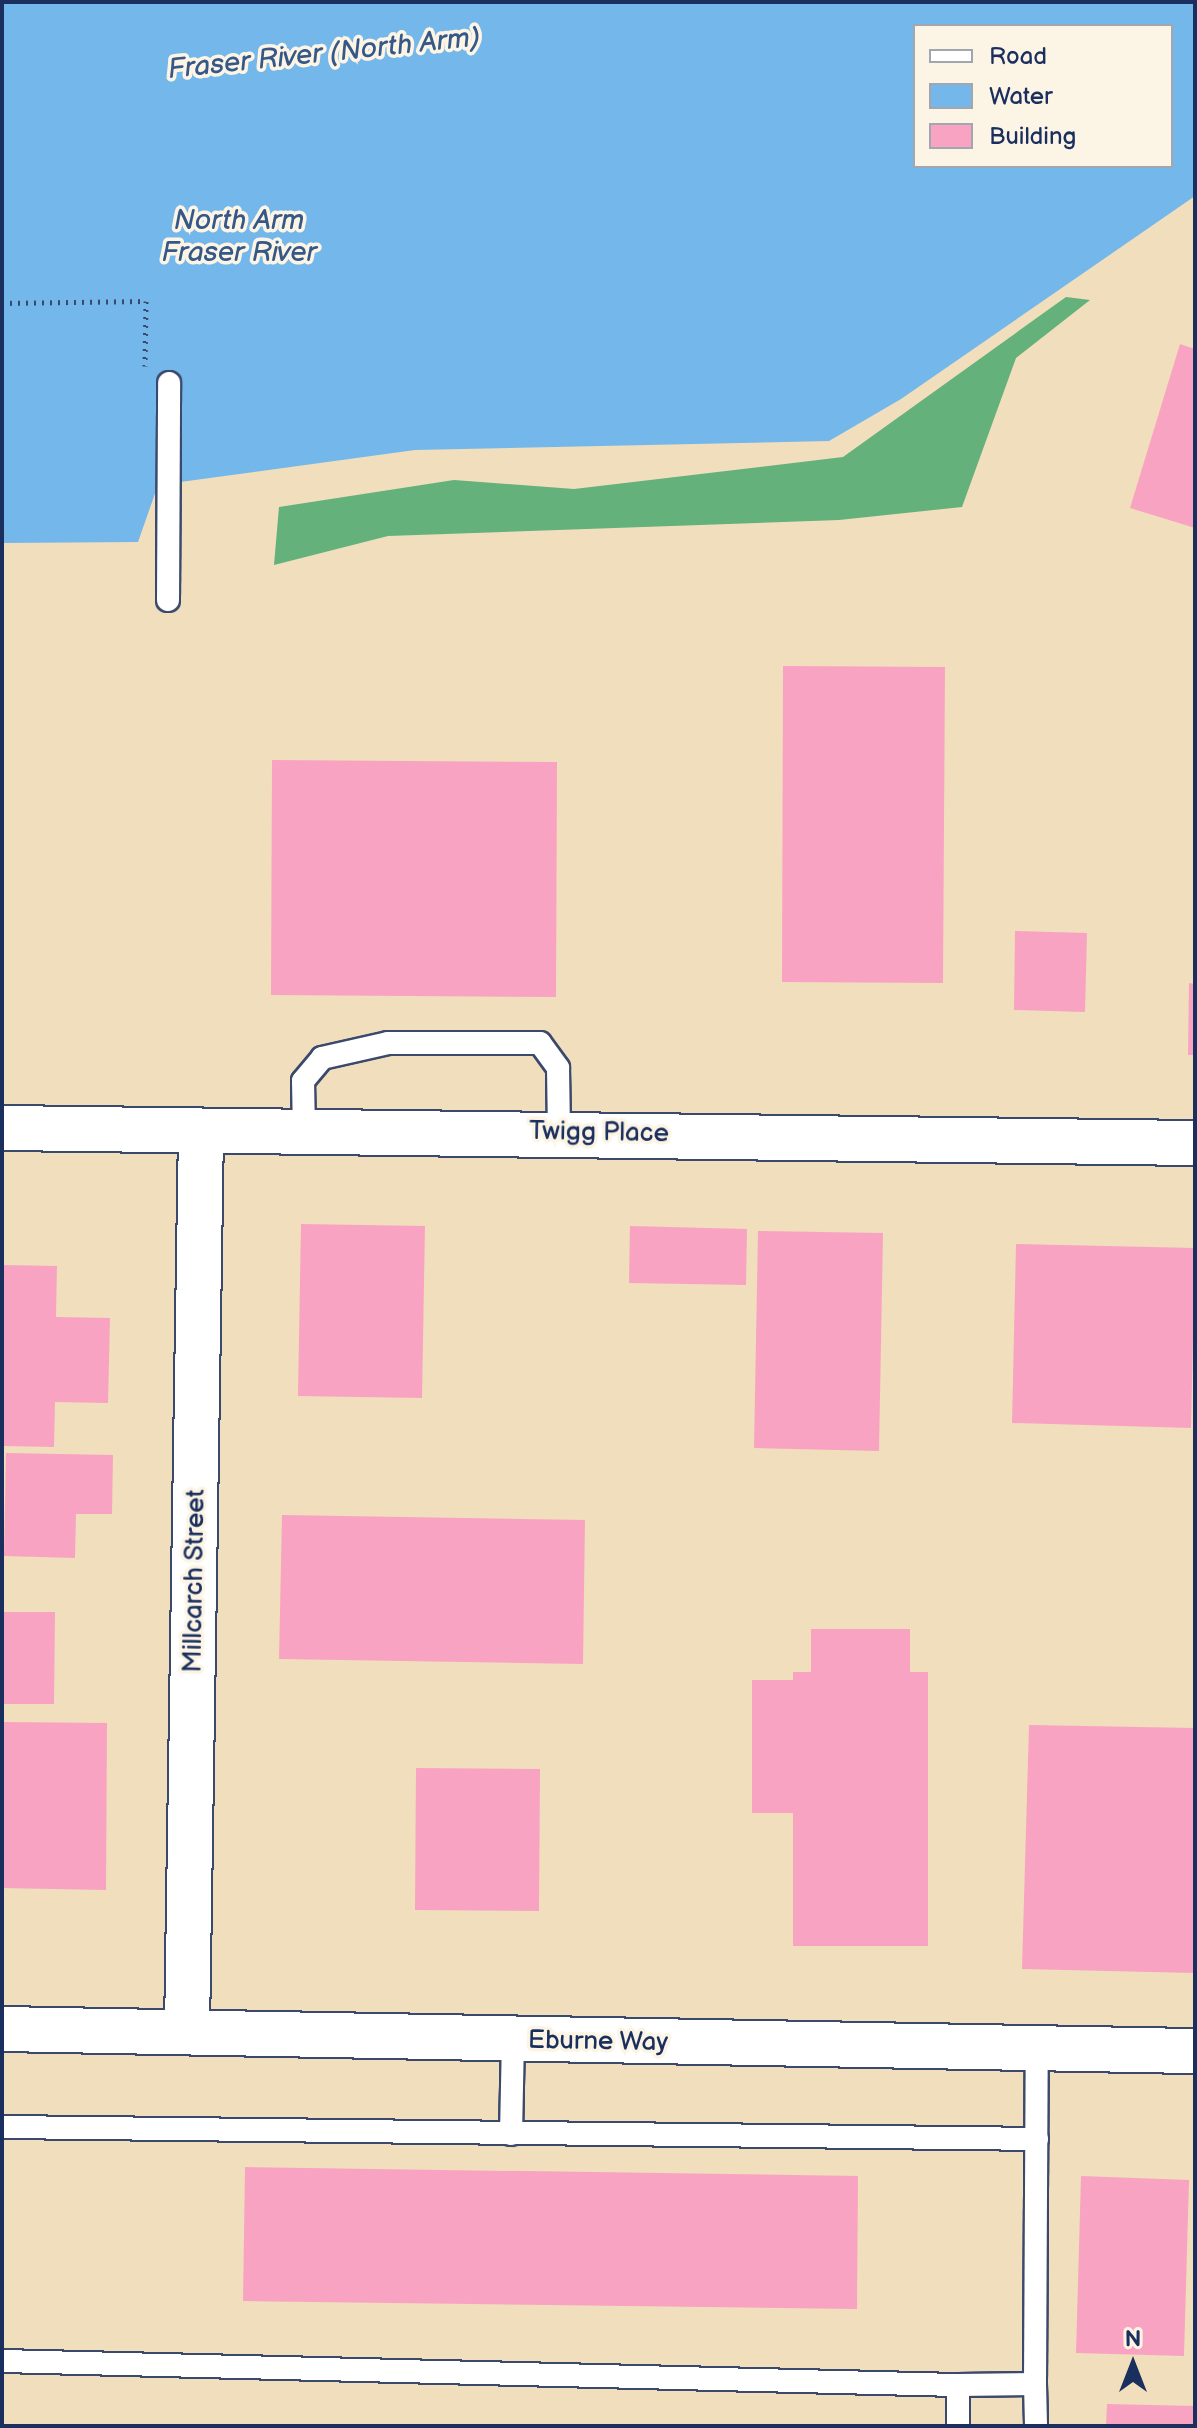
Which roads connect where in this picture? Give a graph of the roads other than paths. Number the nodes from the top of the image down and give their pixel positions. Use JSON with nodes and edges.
{"nodes":[{"id":1,"x":169,"y":383,"type":"dead end"},
{"id":2,"x":168,"y":600,"type":"dead end"},
{"id":3,"x":2,"y":1128,"type":"edge"},
{"id":4,"x":201,"y":1131,"type":"junction"},
{"id":5,"x":304,"y":1132,"type":"junction"},
{"id":6,"x":559,"y":1132,"type":"junction"},
{"id":7,"x":1195,"y":1143,"type":"edge"},
{"id":8,"x":2,"y":2029,"type":"edge"},
{"id":9,"x":187,"y":2031,"type":"junction"},
{"id":10,"x":513,"y":2040,"type":"junction"},
{"id":11,"x":1037,"y":2049,"type":"junction"},
{"id":12,"x":1195,"y":2051,"type":"edge"},
{"id":13,"x":2,"y":2127,"type":"edge"},
{"id":14,"x":511,"y":2134,"type":"junction"},
{"id":15,"x":1037,"y":2139,"type":"junction"},
{"id":16,"x":2,"y":2361,"type":"edge"},
{"id":17,"x":1035,"y":2384,"type":"junction"},
{"id":18,"x":958,"y":2385,"type":"junction"},
{"id":19,"x":958,"y":2426,"type":"edge"},
{"id":20,"x":1036,"y":2426,"type":"edge"}],
"edges":[{"from":1,"to":2,"type":"lane"},
{"from":3,"to":4,"type":"street","name":"Twigg Place"},
{"from":4,"to":5,"type":"street","name":"Twigg Place"},
{"from":4,"to":9,"type":"street","name":"Millcarch Street"},
{"from":5,"to":6,"type":"street","name":"Twigg Place"},
{"from":5,"to":6,"type":"lane"},
{"from":6,"to":7,"type":"street","name":"Twigg Place"},
{"from":8,"to":9,"type":"street","name":"Eburne Way"},
{"from":9,"to":10,"type":"street","name":"Eburne Way"},
{"from":10,"to":11,"type":"street","name":"Eburne Way"},
{"from":10,"to":14,"type":"lane"},
{"from":11,"to":12,"type":"street","name":"Eburne Way"},
{"from":11,"to":15,"type":"lane"},
{"from":13,"to":14,"type":"lane"},
{"from":14,"to":15,"type":"lane"},
{"from":15,"to":17,"type":"lane"},
{"from":16,"to":18,"type":"lane"},
{"from":17,"to":18,"type":"lane"},
{"from":17,"to":20,"type":"lane"},
{"from":18,"to":19,"type":"lane"}]}
